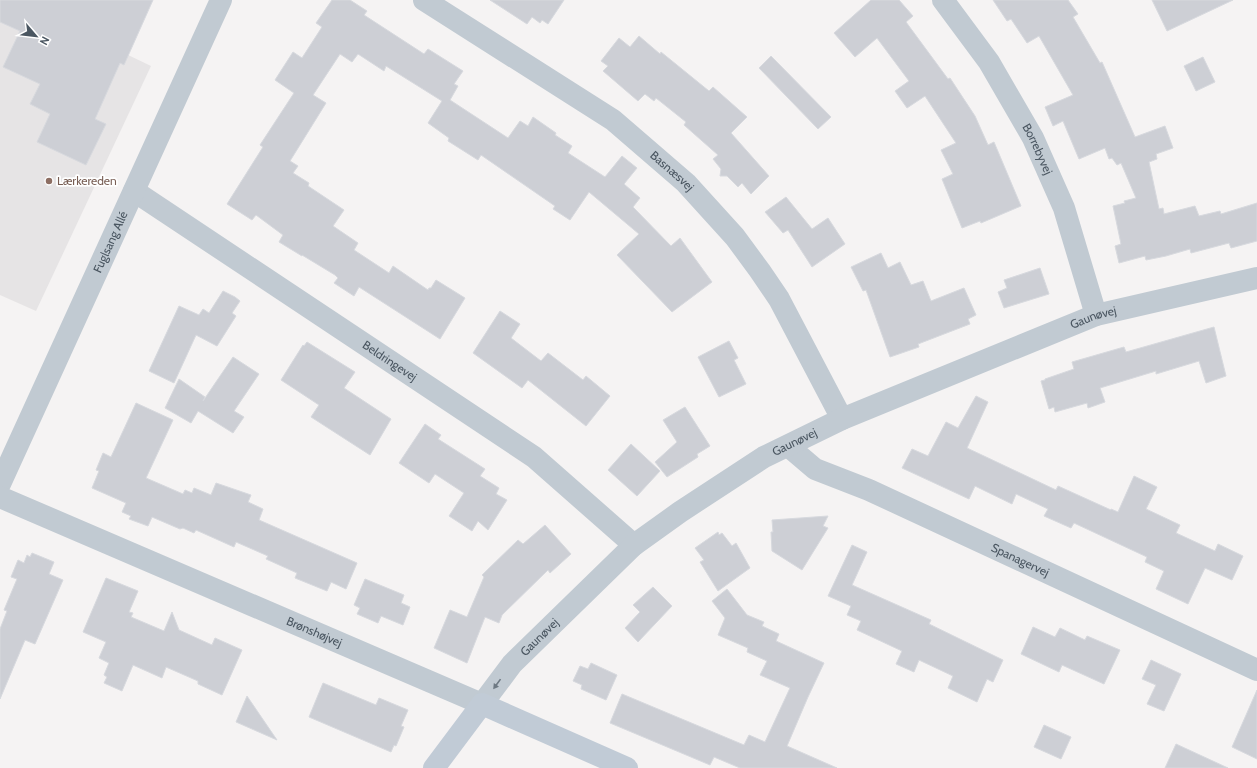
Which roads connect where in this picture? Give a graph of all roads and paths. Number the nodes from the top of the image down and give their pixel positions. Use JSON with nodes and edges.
{"nodes":[{"id":1,"x":221,"y":0,"type":"edge"},
{"id":2,"x":424,"y":0,"type":"edge"},
{"id":3,"x":943,"y":0,"type":"edge"},
{"id":4,"x":134,"y":192,"type":"junction"},
{"id":5,"x":1257,"y":278,"type":"edge"},
{"id":6,"x":1096,"y":316,"type":"junction"},
{"id":7,"x":842,"y":419,"type":"junction"},
{"id":8,"x":788,"y":446,"type":"junction"},
{"id":9,"x":0,"y":484,"type":"edge"},
{"id":10,"x":0,"y":497,"type":"edge"},
{"id":11,"x":634,"y":545,"type":"junction"},
{"id":12,"x":1257,"y":670,"type":"edge"},
{"id":13,"x":482,"y":704,"type":"junction"},
{"id":14,"x":434,"y":768,"type":"edge"},
{"id":15,"x":628,"y":768,"type":"edge"}],
"edges":[{"from":1,"to":4,"type":"street","name":"Fuglsang Allé"},
{"from":2,"to":7,"type":"street","name":"Basnæsvej"},
{"from":3,"to":6,"type":"street","name":"Borrebyvej"},
{"from":4,"to":9,"type":"street","name":"Fuglsang Allé"},
{"from":4,"to":11,"type":"street","name":"Beldringevej"},
{"from":5,"to":6,"type":"street","name":"Gaunøvej"},
{"from":6,"to":7,"type":"street","name":"Gaunøvej"},
{"from":7,"to":8,"type":"street","name":"Gaunøvej"},
{"from":8,"to":11,"type":"street","name":"Gaunøvej"},
{"from":8,"to":12,"type":"street","name":"Spanagervej"},
{"from":10,"to":13,"type":"street","name":"Brønshøjvej"},
{"from":11,"to":13,"type":"street","name":"Gaunøvej","one_way":true},
{"from":13,"to":14,"type":"street","name":"Gaunøvej"},
{"from":13,"to":15,"type":"street","name":"Brønshøjvej"}]}
